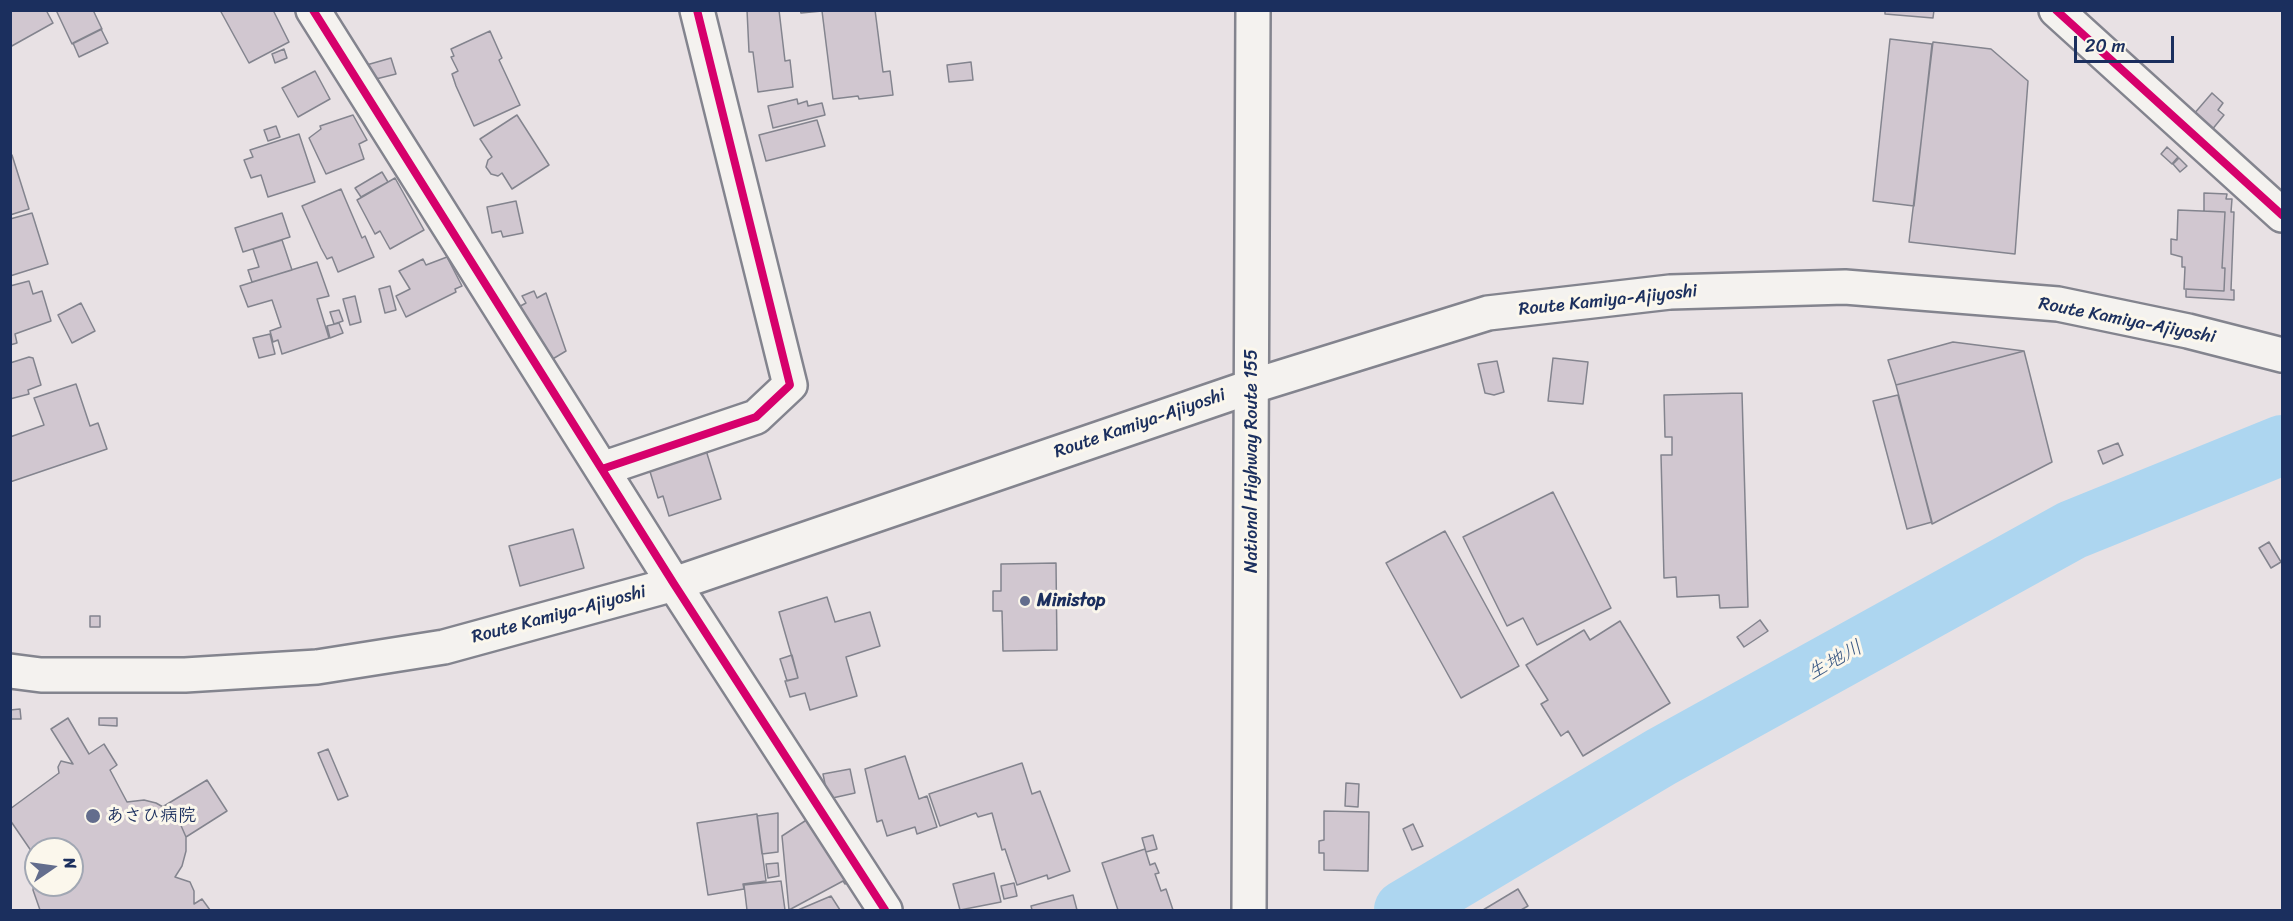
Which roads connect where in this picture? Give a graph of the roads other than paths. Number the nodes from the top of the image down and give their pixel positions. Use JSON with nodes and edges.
{"nodes":[{"id":1,"x":313,"y":10,"type":"edge"},
{"id":2,"x":697,"y":10,"type":"edge"},
{"id":3,"x":1253,"y":10,"type":"edge"},
{"id":4,"x":2056,"y":10,"type":"edge"},
{"id":5,"x":2283,"y":214,"type":"edge"},
{"id":6,"x":2283,"y":355,"type":"edge"},
{"id":7,"x":1253,"y":386,"type":"junction"},
{"id":8,"x":602,"y":469,"type":"junction"},
{"id":9,"x":674,"y":584,"type":"junction"},
{"id":10,"x":10,"y":671,"type":"edge"},
{"id":11,"x":885,"y":910,"type":"edge"},
{"id":12,"x":1250,"y":910,"type":"edge"}],
"edges":[{"from":1,"to":8,"type":"main road"},
{"from":2,"to":8,"type":"main road"},
{"from":3,"to":7,"type":"main road","name":"National Highway Route 155"},
{"from":4,"to":5,"type":"main road"},
{"from":6,"to":7,"type":"main road","name":"Route Kamiya-Ajiyoshi"},
{"from":7,"to":9,"type":"main road","name":"Route Kamiya-Ajiyoshi"},
{"from":7,"to":12,"type":"main road","name":"National Highway Route 155"},
{"from":8,"to":9,"type":"main road"},
{"from":9,"to":10,"type":"main road","name":"Route Kamiya-Ajiyoshi"},
{"from":9,"to":11,"type":"main road"}]}
